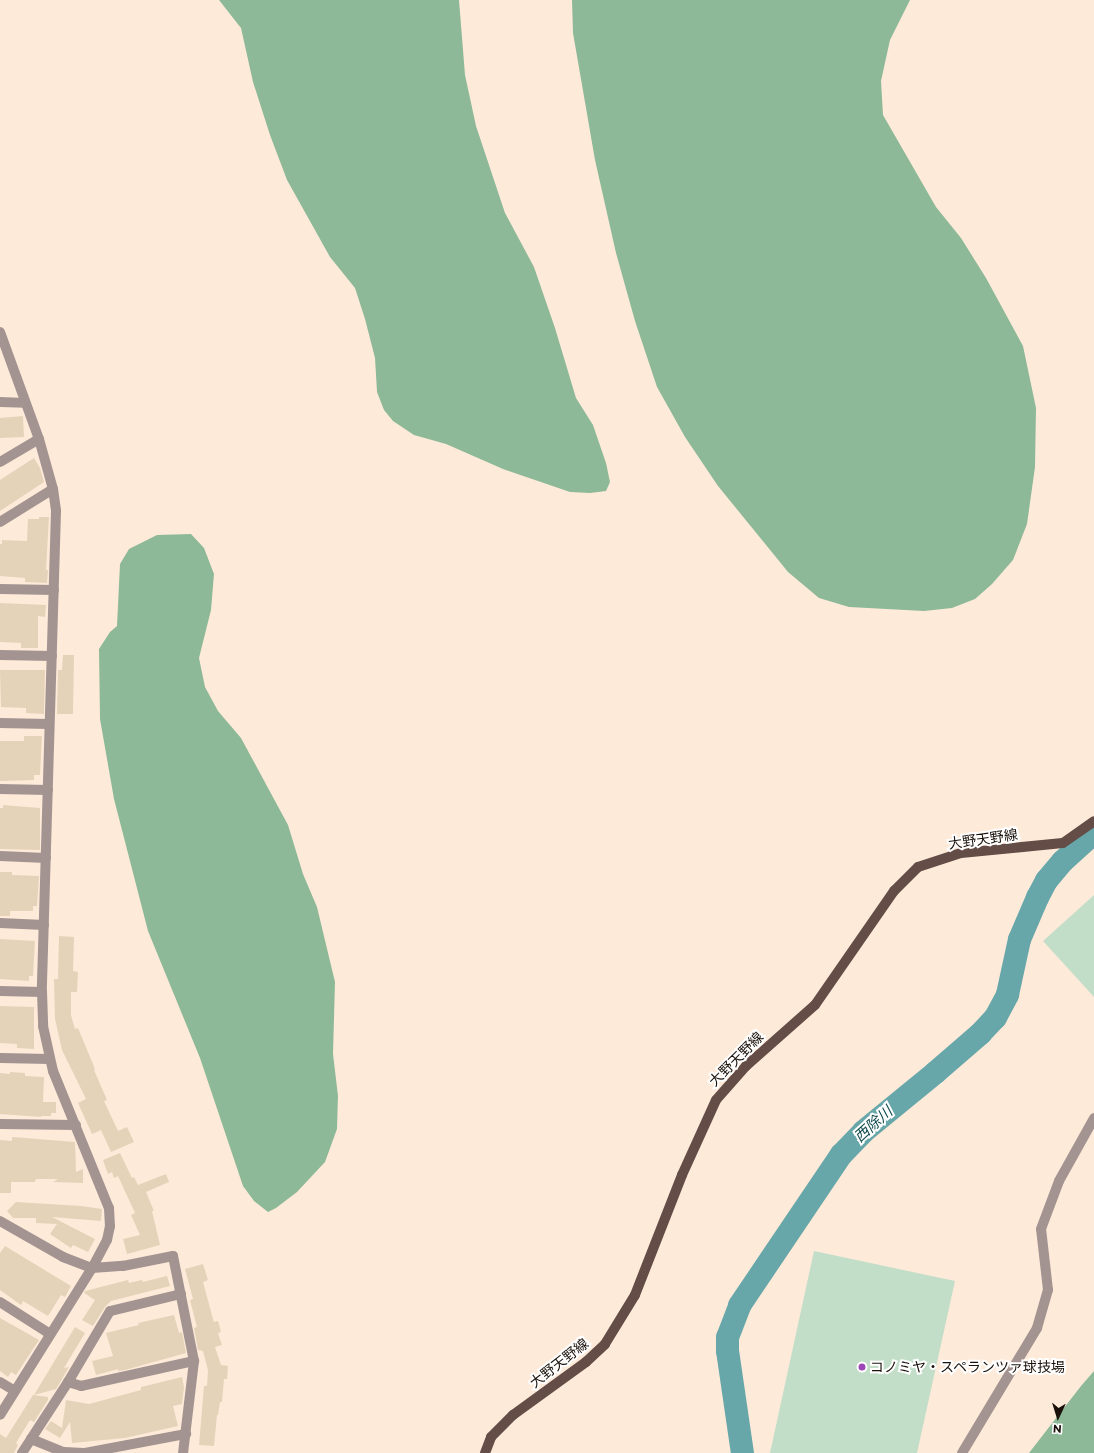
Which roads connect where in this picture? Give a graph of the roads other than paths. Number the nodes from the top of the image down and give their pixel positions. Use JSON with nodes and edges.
{"nodes":[{"id":1,"x":0,"y":334,"type":"edge"},
{"id":2,"x":0,"y":402,"type":"edge"},
{"id":3,"x":25,"y":403,"type":"junction"},
{"id":4,"x":40,"y":439,"type":"junction"},
{"id":5,"x":0,"y":462,"type":"edge"},
{"id":6,"x":53,"y":489,"type":"junction"},
{"id":7,"x":0,"y":522,"type":"edge"},
{"id":8,"x":0,"y":589,"type":"edge"},
{"id":9,"x":54,"y":590,"type":"junction"},
{"id":10,"x":0,"y":655,"type":"edge"},
{"id":11,"x":52,"y":656,"type":"junction"},
{"id":12,"x":0,"y":723,"type":"edge"},
{"id":13,"x":49,"y":724,"type":"junction"},
{"id":14,"x":0,"y":789,"type":"edge"},
{"id":15,"x":48,"y":790,"type":"junction"},
{"id":16,"x":1094,"y":821,"type":"edge"},
{"id":17,"x":0,"y":856,"type":"edge"},
{"id":18,"x":46,"y":858,"type":"junction"},
{"id":19,"x":0,"y":923,"type":"edge"},
{"id":20,"x":44,"y":925,"type":"junction"},
{"id":21,"x":0,"y":991,"type":"edge"},
{"id":22,"x":42,"y":992,"type":"junction"},
{"id":23,"x":0,"y":1058,"type":"edge"},
{"id":24,"x":49,"y":1059,"type":"junction"},
{"id":25,"x":1094,"y":1118,"type":"edge"},
{"id":26,"x":0,"y":1124,"type":"edge"},
{"id":27,"x":76,"y":1125,"type":"junction"},
{"id":28,"x":0,"y":1221,"type":"edge"},
{"id":29,"x":92,"y":1268,"type":"junction"},
{"id":30,"x":181,"y":1294,"type":"junction"},
{"id":31,"x":0,"y":1302,"type":"edge"},
{"id":32,"x":50,"y":1334,"type":"junction"},
{"id":33,"x":194,"y":1361,"type":"junction"},
{"id":34,"x":0,"y":1382,"type":"edge"},
{"id":35,"x":68,"y":1382,"type":"junction"},
{"id":36,"x":15,"y":1391,"type":"junction"},
{"id":37,"x":0,"y":1416,"type":"edge"},
{"id":38,"x":186,"y":1434,"type":"junction"},
{"id":39,"x":31,"y":1438,"type":"junction"},
{"id":40,"x":22,"y":1453,"type":"edge"},
{"id":41,"x":84,"y":1453,"type":"edge"},
{"id":42,"x":183,"y":1453,"type":"edge"},
{"id":43,"x":485,"y":1453,"type":"edge"},
{"id":44,"x":962,"y":1453,"type":"edge"}],
"edges":[{"from":1,"to":3,"type":"street"},
{"from":2,"to":3,"type":"street"},
{"from":3,"to":4,"type":"street"},
{"from":4,"to":5,"type":"street"},
{"from":4,"to":6,"type":"street"},
{"from":6,"to":7,"type":"street"},
{"from":6,"to":9,"type":"street"},
{"from":8,"to":9,"type":"street"},
{"from":9,"to":11,"type":"street"},
{"from":10,"to":11,"type":"street"},
{"from":11,"to":13,"type":"street"},
{"from":12,"to":13,"type":"street"},
{"from":13,"to":15,"type":"street"},
{"from":14,"to":15,"type":"street"},
{"from":15,"to":18,"type":"street"},
{"from":16,"to":43,"type":"main road","name":"大野天野線"},
{"from":17,"to":18,"type":"street"},
{"from":18,"to":20,"type":"street"},
{"from":19,"to":20,"type":"street"},
{"from":20,"to":22,"type":"street"},
{"from":21,"to":22,"type":"street"},
{"from":22,"to":24,"type":"street"},
{"from":23,"to":24,"type":"street"},
{"from":24,"to":27,"type":"street"},
{"from":25,"to":44,"type":"street"},
{"from":26,"to":27,"type":"street"},
{"from":27,"to":29,"type":"street"},
{"from":28,"to":29,"type":"street"},
{"from":29,"to":30,"type":"street"},
{"from":29,"to":32,"type":"street"},
{"from":30,"to":33,"type":"street"},
{"from":30,"to":35,"type":"street"},
{"from":31,"to":32,"type":"street"},
{"from":32,"to":36,"type":"street"},
{"from":33,"to":35,"type":"street"},
{"from":33,"to":38,"type":"street"},
{"from":34,"to":36,"type":"street"},
{"from":35,"to":39,"type":"street"},
{"from":36,"to":37,"type":"street"},
{"from":38,"to":41,"type":"street"},
{"from":38,"to":42,"type":"street"},
{"from":39,"to":40,"type":"street"},
{"from":39,"to":41,"type":"street"}]}
